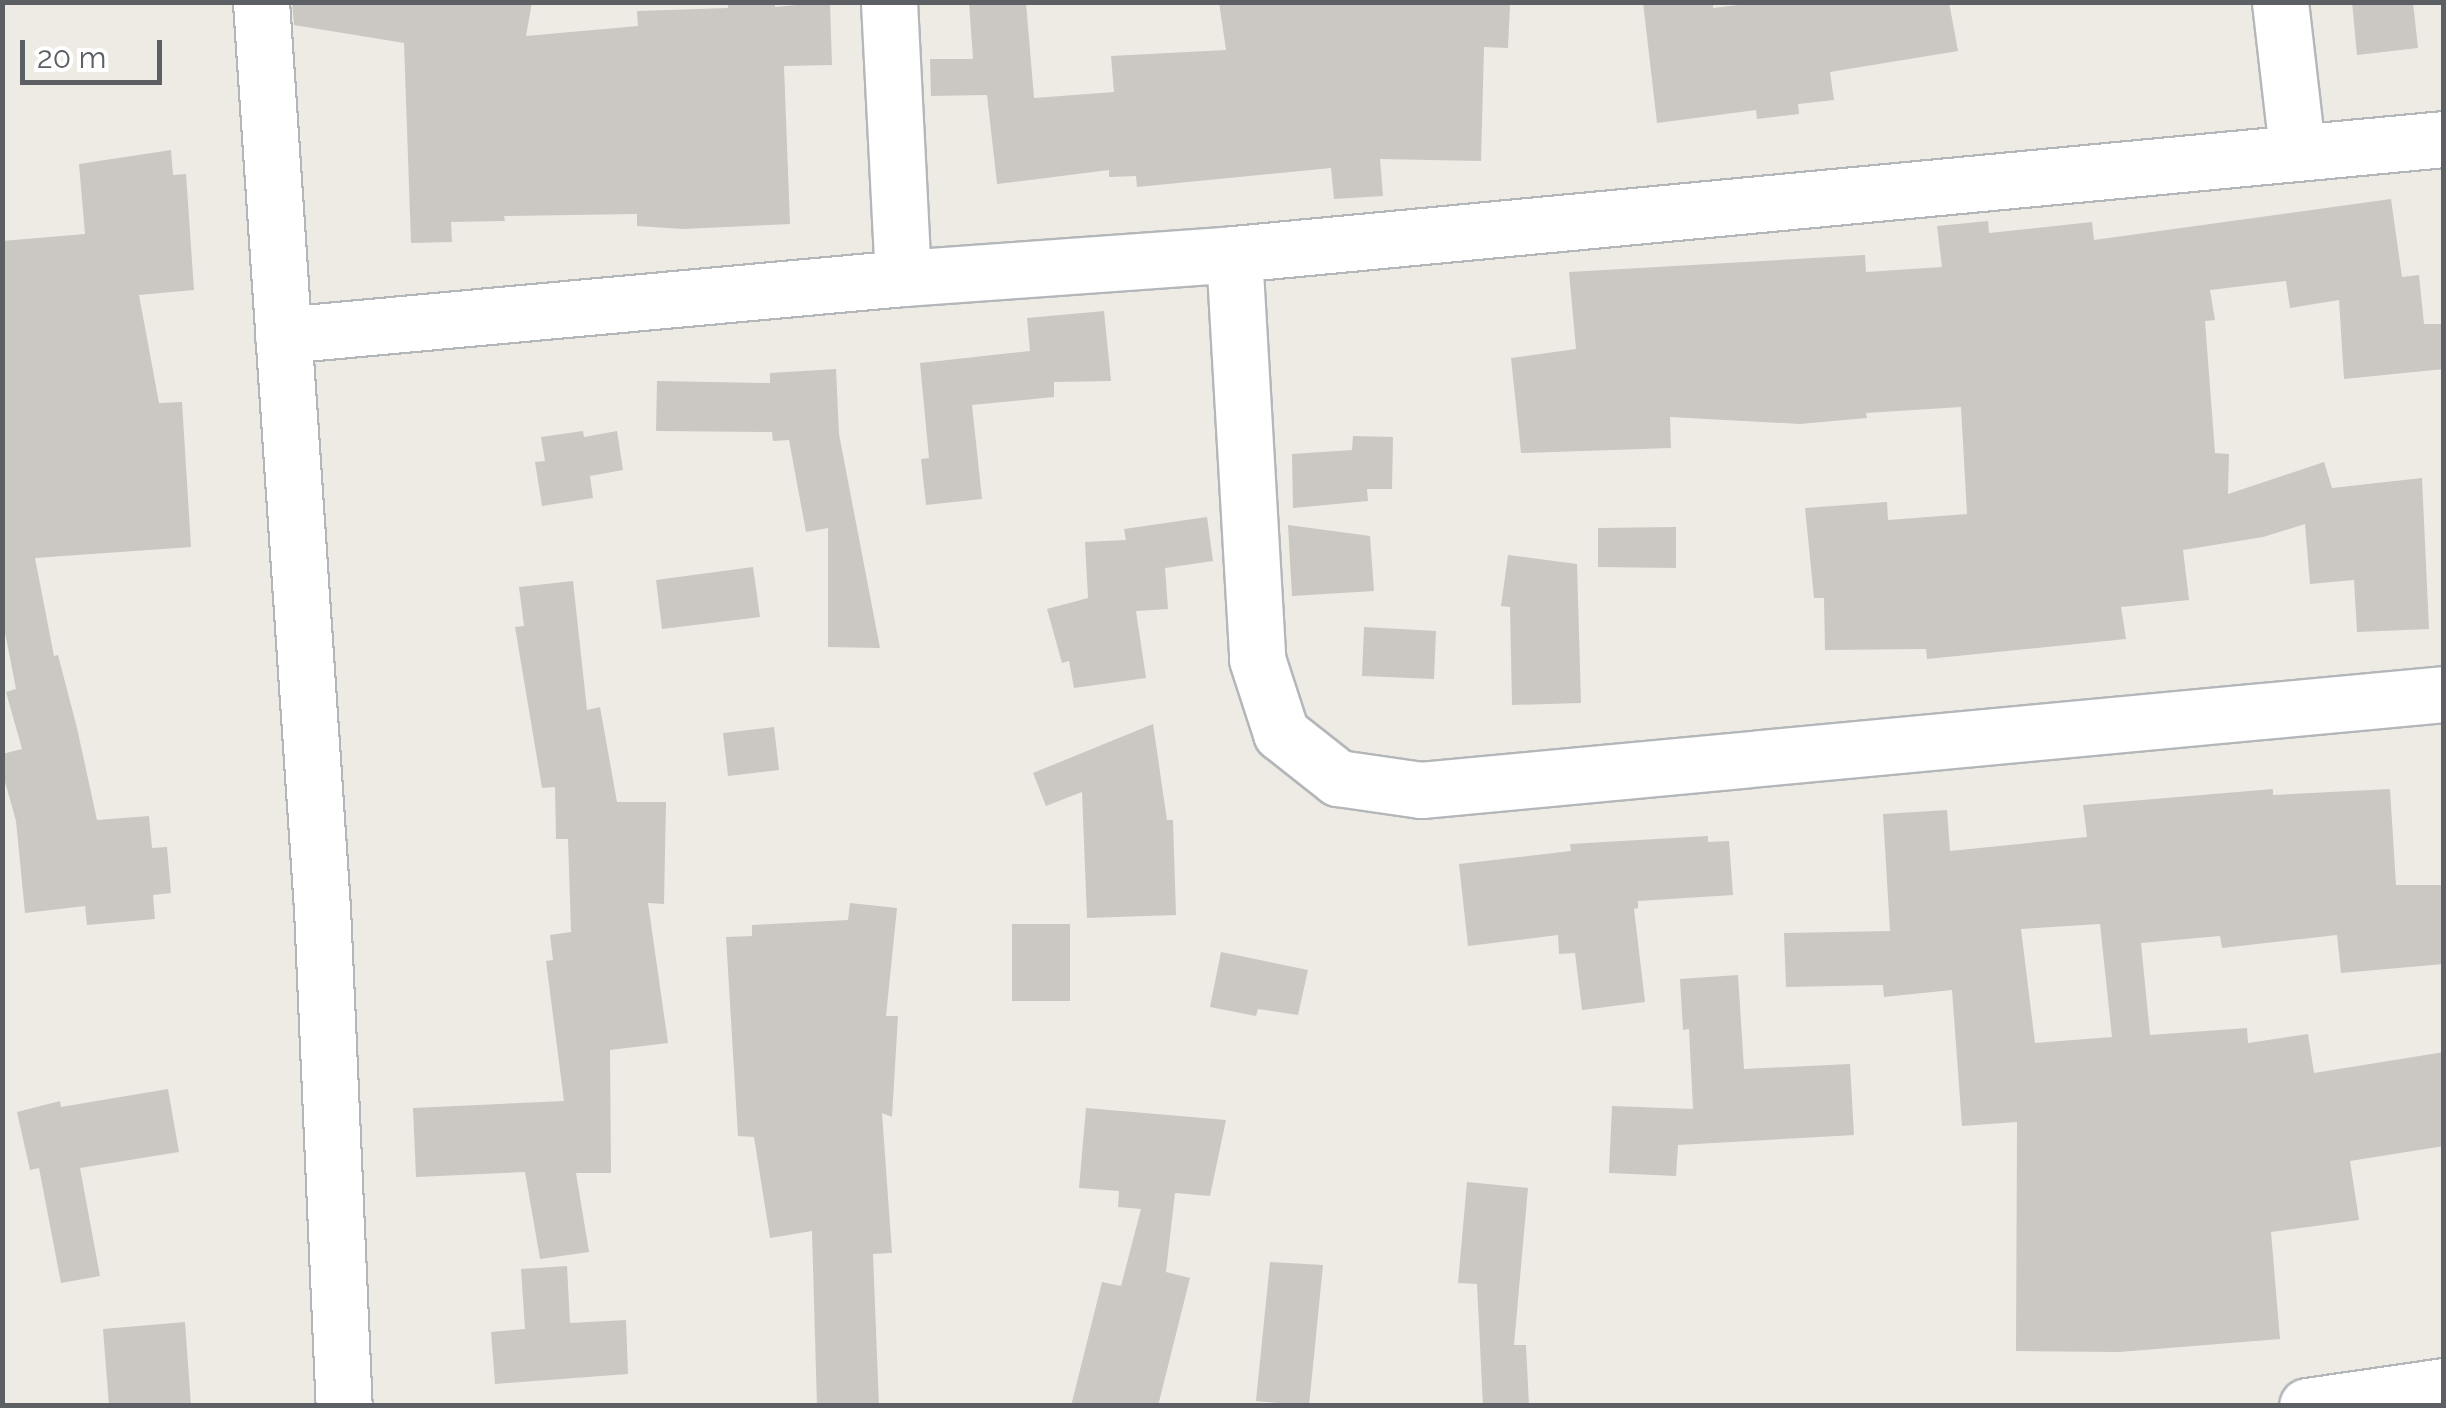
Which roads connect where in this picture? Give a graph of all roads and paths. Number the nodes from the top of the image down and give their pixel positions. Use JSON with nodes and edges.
{"nodes":[{"id":1,"x":261,"y":2,"type":"edge"},
{"id":2,"x":889,"y":2,"type":"edge"},
{"id":3,"x":2280,"y":2,"type":"edge"},
{"id":4,"x":2444,"y":138,"type":"edge"},
{"id":5,"x":2297,"y":150,"type":"junction"},
{"id":6,"x":1234,"y":254,"type":"junction"},
{"id":7,"x":903,"y":278,"type":"junction"},
{"id":8,"x":283,"y":335,"type":"junction"},
{"id":9,"x":2444,"y":694,"type":"edge"},
{"id":10,"x":2444,"y":1386,"type":"edge"},
{"id":11,"x":344,"y":1406,"type":"edge"},
{"id":12,"x":2307,"y":1406,"type":"edge"}],
"edges":[{"from":1,"to":8,"type":"street"},
{"from":2,"to":7,"type":"street"},
{"from":3,"to":5,"type":"street"},
{"from":4,"to":5,"type":"street"},
{"from":5,"to":6,"type":"street"},
{"from":6,"to":7,"type":"street"},
{"from":6,"to":9,"type":"street"},
{"from":7,"to":8,"type":"street"},
{"from":8,"to":11,"type":"street"},
{"from":10,"to":12,"type":"street"}]}
